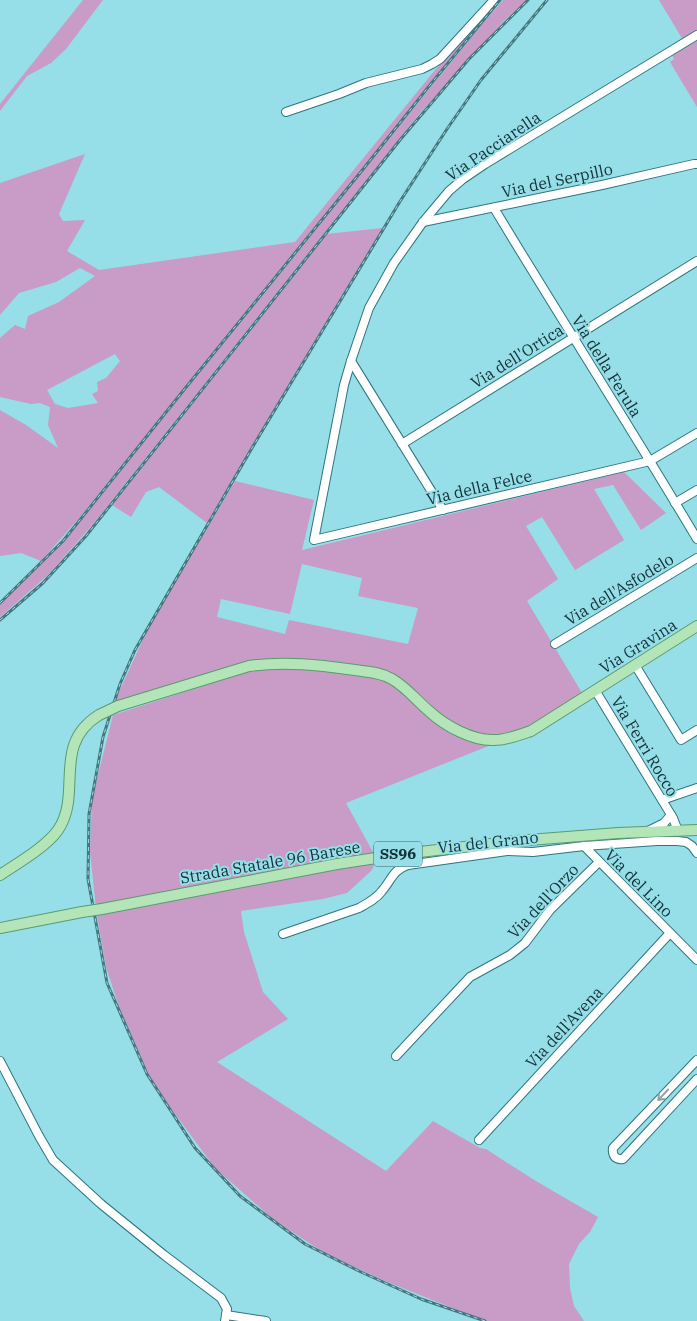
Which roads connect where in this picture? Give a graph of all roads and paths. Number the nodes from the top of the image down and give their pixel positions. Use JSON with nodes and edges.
{"nodes":[{"id":1,"x":494,"y":0,"type":"edge"},
{"id":2,"x":697,"y":35,"type":"edge"},
{"id":3,"x":286,"y":112,"type":"dead end"},
{"id":4,"x":697,"y":164,"type":"edge"},
{"id":5,"x":494,"y":208,"type":"junction"},
{"id":6,"x":423,"y":222,"type":"junction"},
{"id":7,"x":697,"y":261,"type":"edge"},
{"id":8,"x":572,"y":338,"type":"junction"},
{"id":9,"x":351,"y":361,"type":"junction"},
{"id":10,"x":697,"y":433,"type":"edge"},
{"id":11,"x":402,"y":444,"type":"junction"},
{"id":12,"x":650,"y":461,"type":"junction"},
{"id":13,"x":697,"y":490,"type":"edge"},
{"id":14,"x":675,"y":503,"type":"junction"},
{"id":15,"x":443,"y":510,"type":"junction"},
{"id":16,"x":314,"y":540,"type":"joint"},
{"id":17,"x":697,"y":540,"type":"edge"},
{"id":18,"x":697,"y":558,"type":"edge"},
{"id":19,"x":697,"y":626,"type":"edge"},
{"id":20,"x":555,"y":644,"type":"dead end"},
{"id":21,"x":635,"y":665,"type":"junction"},
{"id":22,"x":595,"y":690,"type":"junction"},
{"id":23,"x":697,"y":730,"type":"edge"},
{"id":24,"x":697,"y":788,"type":"edge"},
{"id":25,"x":662,"y":800,"type":"junction"},
{"id":26,"x":669,"y":818,"type":"junction"},
{"id":27,"x":697,"y":830,"type":"edge"},
{"id":28,"x":674,"y":831,"type":"junction"},
{"id":29,"x":645,"y":832,"type":"junction"},
{"id":30,"x":657,"y":837,"type":"junction"},
{"id":31,"x":584,"y":846,"type":"junction"},
{"id":32,"x":697,"y":853,"type":"edge"},
{"id":33,"x":599,"y":862,"type":"junction"},
{"id":34,"x":0,"y":875,"type":"edge"},
{"id":35,"x":0,"y":928,"type":"edge"},
{"id":36,"x":670,"y":933,"type":"junction"},
{"id":37,"x":283,"y":934,"type":"dead end"},
{"id":38,"x":697,"y":960,"type":"edge"},
{"id":39,"x":396,"y":1056,"type":"dead end"},
{"id":40,"x":697,"y":1060,"type":"edge"},
{"id":41,"x":0,"y":1061,"type":"edge"},
{"id":42,"x":697,"y":1079,"type":"edge"},
{"id":43,"x":479,"y":1140,"type":"dead end"},
{"id":44,"x":225,"y":1318,"type":"edge"},
{"id":45,"x":266,"y":1321,"type":"edge"}],
"edges":[{"from":1,"to":3,"type":"street"},
{"from":2,"to":6,"type":"street","name":"Via Pacciarella"},
{"from":4,"to":5,"type":"street","name":"Via del Serpillo"},
{"from":5,"to":6,"type":"street","name":"Via del Serpillo"},
{"from":5,"to":8,"type":"street","name":"Via della Ferula"},
{"from":6,"to":9,"type":"street","name":"Via Pacciarella"},
{"from":7,"to":8,"type":"street","name":"Via dell'Ortica"},
{"from":8,"to":11,"type":"street","name":"Via dell'Ortica"},
{"from":8,"to":12,"type":"street","name":"Via della Ferula"},
{"from":9,"to":11,"type":"street"},
{"from":9,"to":16,"type":"street","name":"Via Pacciarella"},
{"from":10,"to":12,"type":"street","name":"Via della Felce"},
{"from":11,"to":15,"type":"street"},
{"from":12,"to":14,"type":"street","name":"Via della Ferula"},
{"from":12,"to":15,"type":"street","name":"Via della Felce"},
{"from":13,"to":14,"type":"street"},
{"from":14,"to":17,"type":"street","name":"Via della Ferula"},
{"from":15,"to":16,"type":"street","name":"Via della Felce"},
{"from":18,"to":20,"type":"street","name":"Via dell'Asfodelo"},
{"from":19,"to":21,"type":"main road","name":"Via Gravina"},
{"from":21,"to":22,"type":"main road","name":"Via Gravina"},
{"from":21,"to":23,"type":"street"},
{"from":22,"to":25,"type":"street","name":"Via Ferri Rocco"},
{"from":22,"to":34,"type":"main road","name":"Via Gravina","bridge":true},
{"from":24,"to":25,"type":"street"},
{"from":25,"to":26,"type":"street","name":"Via Ferri Rocco"},
{"from":26,"to":28,"type":"street","name":"Via Ferri Rocco"},
{"from":26,"to":29,"type":"street"},
{"from":27,"to":28,"type":"main road","name":"Strada Statale 96 Barese","number":"SS96"},
{"from":28,"to":30,"type":"main road","name":"Strada Statale 96 Barese","number":"SS96"},
{"from":29,"to":30,"type":"main road","name":"Strada Statale 96 Barese","number":"SS96"},
{"from":29,"to":35,"type":"main road","name":"Strada Statale 96 Barese","number":"SS96","bridge":true},
{"from":30,"to":31,"type":"street","name":"Via del Grano"},
{"from":30,"to":32,"type":"street","name":"Via del Grano"},
{"from":31,"to":33,"type":"street","name":"Via del Lino"},
{"from":31,"to":37,"type":"street","name":"Via del Grano"},
{"from":33,"to":36,"type":"street","name":"Via del Lino"},
{"from":33,"to":39,"type":"street","name":"Via dell'Orzo"},
{"from":36,"to":38,"type":"street","name":"Via del Lino"},
{"from":36,"to":43,"type":"street","name":"Via dell'Avena"},
{"from":40,"to":42,"type":"street","one_way":true},
{"from":41,"to":44,"type":"street"},
{"from":44,"to":45,"type":"street"}]}
